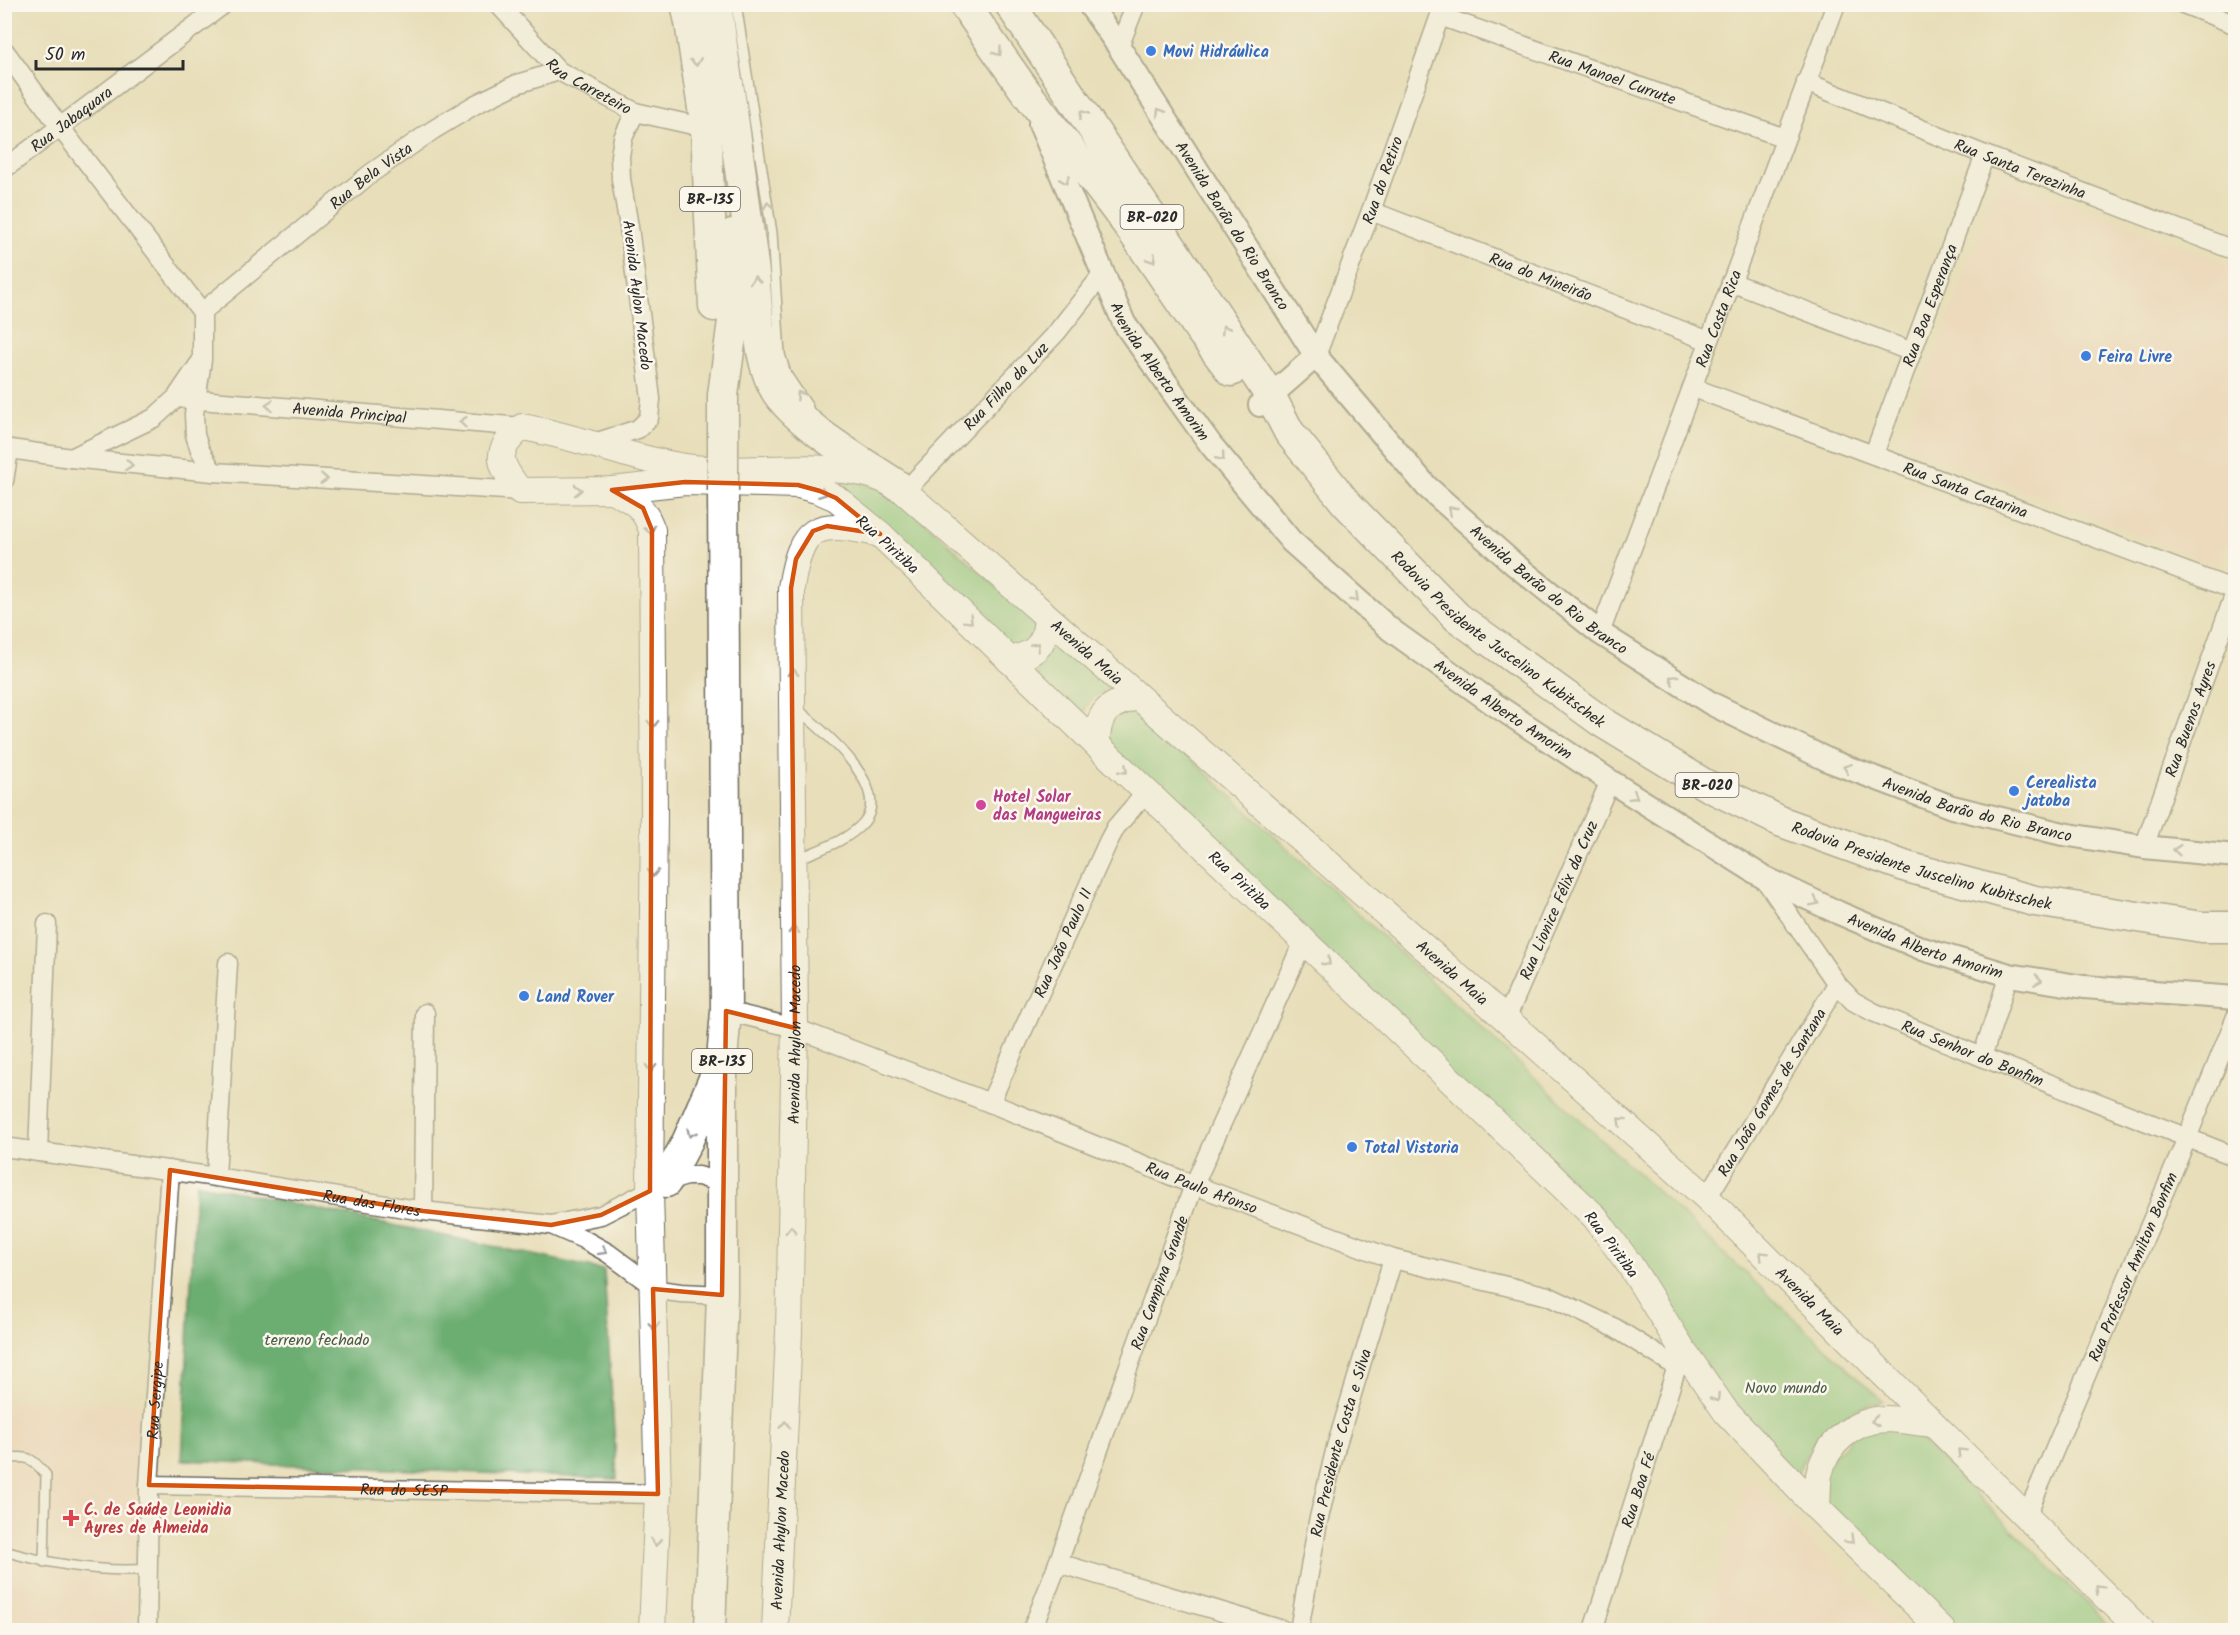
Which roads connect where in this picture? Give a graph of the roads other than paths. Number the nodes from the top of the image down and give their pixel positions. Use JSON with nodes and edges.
{"nodes":[{"id":1,"x":224,"y":4,"type":"edge"},
{"id":2,"x":498,"y":4,"type":"edge"},
{"id":3,"x":686,"y":4,"type":"edge"},
{"id":4,"x":716,"y":4,"type":"edge"},
{"id":5,"x":736,"y":4,"type":"edge"},
{"id":6,"x":964,"y":4,"type":"edge"},
{"id":7,"x":1010,"y":4,"type":"edge"},
{"id":8,"x":1089,"y":4,"type":"edge"},
{"id":9,"x":1136,"y":4,"type":"edge"},
{"id":10,"x":1836,"y":4,"type":"edge"},
{"id":11,"x":2183,"y":4,"type":"edge"},
{"id":12,"x":1442,"y":10,"type":"edge"},
{"id":13,"x":2235,"y":25,"type":"edge"},
{"id":14,"x":1119,"y":47,"type":"junction"},
{"id":15,"x":4,"y":50,"type":"edge"},
{"id":16,"x":559,"y":71,"type":"junction"},
{"id":17,"x":1806,"y":82,"type":"junction"},
{"id":18,"x":728,"y":84,"type":"junction"},
{"id":19,"x":1023,"y":88,"type":"junction"},
{"id":20,"x":634,"y":112,"type":"junction"},
{"id":21,"x":60,"y":128,"type":"junction"},
{"id":22,"x":706,"y":128,"type":"junction"},
{"id":23,"x":1785,"y":138,"type":"junction"},
{"id":24,"x":1985,"y":155,"type":"junction"},
{"id":25,"x":4,"y":169,"type":"edge"},
{"id":26,"x":1371,"y":211,"type":"junction"},
{"id":27,"x":2235,"y":251,"type":"edge"},
{"id":28,"x":1102,"y":275,"type":"junction"},
{"id":29,"x":1731,"y":282,"type":"junction"},
{"id":30,"x":201,"y":312,"type":"junction"},
{"id":31,"x":1709,"y":341,"type":"junction"},
{"id":32,"x":1912,"y":352,"type":"junction"},
{"id":33,"x":1316,"y":356,"type":"junction"},
{"id":34,"x":202,"y":360,"type":"junction"},
{"id":35,"x":1694,"y":388,"type":"junction"},
{"id":36,"x":723,"y":395,"type":"junction"},
{"id":37,"x":176,"y":398,"type":"junction"},
{"id":38,"x":197,"y":399,"type":"junction"},
{"id":39,"x":1266,"y":401,"type":"junction"},
{"id":40,"x":522,"y":428,"type":"junction"},
{"id":41,"x":834,"y":442,"type":"junction"},
{"id":42,"x":594,"y":443,"type":"junction"},
{"id":43,"x":7,"y":449,"type":"edge"},
{"id":44,"x":1875,"y":454,"type":"junction"},
{"id":45,"x":71,"y":458,"type":"junction"},
{"id":46,"x":213,"y":472,"type":"junction"},
{"id":47,"x":4,"y":481,"type":"edge"},
{"id":48,"x":734,"y":488,"type":"junction"},
{"id":49,"x":901,"y":489,"type":"junction"},
{"id":50,"x":612,"y":490,"type":"junction"},
{"id":51,"x":520,"y":491,"type":"junction"},
{"id":52,"x":880,"y":534,"type":"junction"},
{"id":53,"x":2235,"y":590,"type":"edge"},
{"id":54,"x":1047,"y":618,"type":"junction"},
{"id":55,"x":1600,"y":633,"type":"junction"},
{"id":56,"x":1009,"y":660,"type":"junction"},
{"id":57,"x":1137,"y":697,"type":"junction"},
{"id":58,"x":793,"y":706,"type":"junction"},
{"id":59,"x":1097,"y":745,"type":"junction"},
{"id":60,"x":1610,"y":781,"type":"junction"},
{"id":61,"x":1147,"y":792,"type":"junction"},
{"id":62,"x":2144,"y":847,"type":"junction"},
{"id":63,"x":2235,"y":856,"type":"edge"},
{"id":64,"x":793,"y":861,"type":"junction"},
{"id":65,"x":1763,"y":877,"type":"junction"},
{"id":66,"x":47,"y":924,"type":"dead end"},
{"id":67,"x":2235,"y":927,"type":"edge"},
{"id":68,"x":1304,"y":940,"type":"junction"},
{"id":69,"x":228,"y":963,"type":"dead end"},
{"id":70,"x":2009,"y":975,"type":"junction"},
{"id":71,"x":1837,"y":984,"type":"junction"},
{"id":72,"x":2235,"y":998,"type":"edge"},
{"id":73,"x":726,"y":1011,"type":"junction"},
{"id":74,"x":425,"y":1013,"type":"dead end"},
{"id":75,"x":2235,"y":1017,"type":"edge"},
{"id":76,"x":1506,"y":1019,"type":"junction"},
{"id":77,"x":795,"y":1028,"type":"junction"},
{"id":78,"x":1982,"y":1057,"type":"junction"},
{"id":79,"x":722,"y":1060,"type":"junction"},
{"id":80,"x":990,"y":1103,"type":"junction"},
{"id":81,"x":2187,"y":1138,"type":"junction"},
{"id":82,"x":4,"y":1147,"type":"edge"},
{"id":83,"x":38,"y":1152,"type":"junction"},
{"id":84,"x":2235,"y":1157,"type":"edge"},
{"id":85,"x":170,"y":1170,"type":"junction"},
{"id":86,"x":216,"y":1177,"type":"junction"},
{"id":87,"x":723,"y":1184,"type":"junction"},
{"id":88,"x":1194,"y":1185,"type":"junction"},
{"id":89,"x":658,"y":1186,"type":"junction"},
{"id":90,"x":1707,"y":1198,"type":"junction"},
{"id":91,"x":423,"y":1211,"type":"junction"},
{"id":92,"x":551,"y":1225,"type":"junction"},
{"id":93,"x":1394,"y":1259,"type":"junction"},
{"id":94,"x":653,"y":1287,"type":"junction"},
{"id":95,"x":722,"y":1295,"type":"junction"},
{"id":96,"x":1680,"y":1358,"type":"junction"},
{"id":97,"x":1933,"y":1424,"type":"junction"},
{"id":98,"x":4,"y":1459,"type":"edge"},
{"id":99,"x":148,"y":1485,"type":"junction"},
{"id":100,"x":658,"y":1494,"type":"junction"},
{"id":101,"x":1817,"y":1508,"type":"junction"},
{"id":102,"x":2026,"y":1517,"type":"junction"},
{"id":103,"x":4,"y":1551,"type":"edge"},
{"id":104,"x":44,"y":1562,"type":"junction"},
{"id":105,"x":1058,"y":1563,"type":"junction"},
{"id":106,"x":148,"y":1569,"type":"junction"},
{"id":107,"x":147,"y":1630,"type":"edge"},
{"id":108,"x":652,"y":1630,"type":"edge"},
{"id":109,"x":710,"y":1630,"type":"edge"},
{"id":110,"x":775,"y":1630,"type":"edge"},
{"id":111,"x":1032,"y":1630,"type":"edge"},
{"id":112,"x":1283,"y":1630,"type":"edge"},
{"id":113,"x":1299,"y":1630,"type":"edge"},
{"id":114,"x":1593,"y":1630,"type":"edge"},
{"id":115,"x":1941,"y":1630,"type":"edge"},
{"id":116,"x":2140,"y":1630,"type":"edge"}],
"edges":[{"from":1,"to":21,"type":"street","name":"Rua Jabaquara"},
{"from":2,"to":16,"type":"street","name":"Rua Carreteiro"},
{"from":3,"to":22,"type":"highway","number":"BR-135","one_way":true},
{"from":4,"to":18,"type":"highway","number":"BR-135"},
{"from":41,"to":5,"type":"lane","one_way":true},
{"from":6,"to":19,"type":"highway","one_way":true},
{"from":39,"to":7,"type":"highway","number":"BR-020","one_way":true},
{"from":8,"to":14,"type":"street","name":"Avenida Barão do Rio Branco"},
{"from":9,"to":14,"type":"street"},
{"from":10,"to":17,"type":"street","name":"Rua Costa Rica"},
{"from":11,"to":13,"type":"street"},
{"from":12,"to":23,"type":"street","name":"Rua Manoel Currute"},
{"from":12,"to":26,"type":"street","name":"Rua do Retiro"},
{"from":33,"to":14,"type":"street","name":"Avenida Barão do Rio Branco","one_way":true},
{"from":15,"to":21,"type":"street"},
{"from":16,"to":20,"type":"street","name":"Rua Carreteiro"},
{"from":16,"to":30,"type":"street","name":"Rua Bela Vista"},
{"from":17,"to":23,"type":"street","name":"Rua Costa Rica"},
{"from":17,"to":24,"type":"street","name":"Rua Santa Terezinha"},
{"from":18,"to":36,"type":"highway","number":"BR-135"},
{"from":41,"to":18,"type":"highway","one_way":true},
{"from":19,"to":28,"type":"street","name":"Avenida Alberto Amorim","one_way":true},
{"from":19,"to":39,"type":"highway","one_way":true},
{"from":20,"to":22,"type":"street","name":"Rua Carreteiro"},
{"from":20,"to":42,"type":"street","name":"Avenida Aylon Macedo"},
{"from":21,"to":25,"type":"street","name":"Rua Jabaquara"},
{"from":21,"to":30,"type":"street"},
{"from":22,"to":36,"type":"highway","number":"BR-135"},
{"from":23,"to":29,"type":"street","name":"Rua Costa Rica"},
{"from":24,"to":27,"type":"street","name":"Rua Santa Terezinha"},
{"from":24,"to":32,"type":"street","name":"Rua Boa Esperança"},
{"from":26,"to":31,"type":"street","name":"Rua do Mineirão"},
{"from":26,"to":33,"type":"street","name":"Rua do Retiro"},
{"from":28,"to":49,"type":"street","name":"Rua Filho da Luz"},
{"from":28,"to":60,"type":"street","name":"Avenida Alberto Amorim","one_way":true},
{"from":29,"to":31,"type":"street","name":"Rua Costa Rica"},
{"from":29,"to":32,"type":"street"},
{"from":30,"to":34,"type":"street"},
{"from":31,"to":35,"type":"street","name":"Rua Costa Rica"},
{"from":32,"to":44,"type":"street","name":"Rua Boa Esperança"},
{"from":33,"to":39,"type":"street"},
{"from":55,"to":33,"type":"street","name":"Avenida Barão do Rio Branco","one_way":true},
{"from":34,"to":37,"type":"street"},
{"from":34,"to":38,"type":"street"},
{"from":35,"to":44,"type":"street","name":"Rua Santa Catarina"},
{"from":35,"to":55,"type":"street","name":"Rua Costa Rica"},
{"from":36,"to":48,"type":"highway","number":"BR-135","bridge":true},
{"from":37,"to":38,"type":"street","name":"Avenida Principal"},
{"from":37,"to":45,"type":"street"},
{"from":40,"to":38,"type":"street","name":"Avenida Principal","one_way":true},
{"from":38,"to":46,"type":"street"},
{"from":39,"to":67,"type":"highway","name":"Rodovia Presidente Juscelino Kubitschek","number":"BR-020"},
{"from":40,"to":42,"type":"main road","name":"Avenida Maia"},
{"from":40,"to":51,"type":"main road"},
{"from":41,"to":49,"type":"highway"},
{"from":42,"to":49,"type":"main road","name":"Avenida Maia"},
{"from":43,"to":45,"type":"street"},
{"from":43,"to":47,"type":"street"},
{"from":44,"to":53,"type":"street","name":"Rua Santa Catarina"},
{"from":45,"to":46,"type":"street","one_way":true},
{"from":46,"to":51,"type":"street","one_way":true},
{"from":48,"to":50,"type":"main road","name":"Rua Piritiba"},
{"from":48,"to":52,"type":"main road","name":"Rua Piritiba","one_way":true},
{"from":48,"to":73,"type":"highway","number":"BR-135"},
{"from":49,"to":54,"type":"main road","name":"Avenida Maia"},
{"from":51,"to":50,"type":"main road","name":"Rua Piritiba","one_way":true},
{"from":50,"to":89,"type":"main road","one_way":true},
{"from":52,"to":56,"type":"main road","name":"Rua Piritiba","one_way":true},
{"from":58,"to":52,"type":"main road","name":"Avenida Ahylon Macedo","one_way":true},
{"from":53,"to":62,"type":"street","name":"Rua Buenos Ayres"},
{"from":56,"to":54,"type":"main road","one_way":true},
{"from":54,"to":57,"type":"main road","name":"Avenida Maia"},
{"from":62,"to":55,"type":"street","name":"Avenida Barão do Rio Branco","one_way":true},
{"from":56,"to":59,"type":"main road","name":"Rua Piritiba"},
{"from":57,"to":59,"type":"main road"},
{"from":57,"to":76,"type":"main road","name":"Avenida Maia"},
{"from":58,"to":64,"type":"main road","name":"Avenida Ahylon Macedo"},
{"from":58,"to":64,"type":"lane"},
{"from":59,"to":61,"type":"main road","name":"Rua Piritiba","one_way":true},
{"from":60,"to":65,"type":"street","name":"Avenida Alberto Amorim","one_way":true},
{"from":60,"to":76,"type":"street","name":"Rua Lionice Félix da Cruz"},
{"from":61,"to":68,"type":"main road","name":"Rua Piritiba"},
{"from":61,"to":80,"type":"street","name":"Rua João Paulo II"},
{"from":63,"to":62,"type":"street","name":"Avenida Barão do Rio Branco","one_way":true},
{"from":77,"to":64,"type":"main road","name":"Avenida Ahylon Macedo","one_way":true},
{"from":65,"to":70,"type":"street","name":"Avenida Alberto Amorim","one_way":true},
{"from":65,"to":71,"type":"street","name":"Rua Senhor do Bonfim"},
{"from":66,"to":83,"type":"street"},
{"from":68,"to":88,"type":"street","name":"Rua Campina Grande"},
{"from":68,"to":96,"type":"main road","name":"Rua Piritiba","one_way":true},
{"from":69,"to":86,"type":"street"},
{"from":70,"to":72,"type":"street","name":"Avenida Alberto Amorim","one_way":true},
{"from":70,"to":78,"type":"street"},
{"from":71,"to":78,"type":"street","name":"Rua Senhor do Bonfim"},
{"from":71,"to":90,"type":"street","name":"Rua João Gomes de Santana"},
{"from":73,"to":77,"type":"street","name":"Rua Paulo Afonso"},
{"from":73,"to":79,"type":"highway","number":"BR-135"},
{"from":74,"to":91,"type":"street"},
{"from":75,"to":81,"type":"street","name":"Rua Professor Amilton Bonfim"},
{"from":90,"to":76,"type":"main road","name":"Avenida Maia","one_way":true},
{"from":77,"to":80,"type":"street","name":"Rua Paulo Afonso"},
{"from":110,"to":77,"type":"main road","name":"Avenida Ahylon Macedo","one_way":true},
{"from":78,"to":81,"type":"street","name":"Rua Senhor do Bonfim"},
{"from":79,"to":87,"type":"highway","number":"BR-135"},
{"from":79,"to":89,"type":"highway","one_way":true},
{"from":80,"to":88,"type":"street","name":"Rua Paulo Afonso"},
{"from":81,"to":84,"type":"street","name":"Rua Senhor do Bonfim"},
{"from":81,"to":102,"type":"street","name":"Rua Professor Amilton Bonfim"},
{"from":82,"to":83,"type":"street","name":"Rua das Flores"},
{"from":83,"to":85,"type":"street","name":"Rua das Flores"},
{"from":85,"to":86,"type":"street","name":"Rua das Flores"},
{"from":85,"to":99,"type":"street","name":"Rua Sergipe"},
{"from":86,"to":91,"type":"street","name":"Rua das Flores"},
{"from":87,"to":89,"type":"street"},
{"from":87,"to":95,"type":"highway","number":"BR-135"},
{"from":88,"to":93,"type":"street","name":"Rua Paulo Afonso"},
{"from":88,"to":105,"type":"street","name":"Rua Campina Grande"},
{"from":89,"to":92,"type":"street"},
{"from":89,"to":94,"type":"main road"},
{"from":97,"to":90,"type":"main road","name":"Avenida Maia","one_way":true},
{"from":91,"to":92,"type":"street","name":"Rua das Flores"},
{"from":92,"to":94,"type":"street","name":"Rua das Flores","one_way":true},
{"from":93,"to":96,"type":"street","name":"Rua Paulo Afonso"},
{"from":93,"to":113,"type":"street","name":"Rua Presidente Costa e Silva"},
{"from":94,"to":95,"type":"street","name":"Rua das Flores"},
{"from":94,"to":100,"type":"main road","one_way":true},
{"from":95,"to":109,"type":"highway","number":"BR-135"},
{"from":96,"to":101,"type":"main road","name":"Rua Piritiba","one_way":true},
{"from":96,"to":114,"type":"street","name":"Rua Boa Fé"},
{"from":97,"to":101,"type":"main road","one_way":true},
{"from":102,"to":97,"type":"main road","name":"Avenida Maia","one_way":true},
{"from":98,"to":104,"type":"lane"},
{"from":99,"to":100,"type":"street","name":"Rua do SESP"},
{"from":99,"to":106,"type":"street","name":"Rua Sergipe"},
{"from":100,"to":108,"type":"main road","one_way":true},
{"from":101,"to":115,"type":"main road","name":"Rua Piritiba","one_way":true},
{"from":116,"to":102,"type":"main road","name":"Avenida Maia","one_way":true},
{"from":103,"to":104,"type":"lane"},
{"from":104,"to":106,"type":"lane"},
{"from":105,"to":111,"type":"street","name":"Rua Campina Grande"},
{"from":105,"to":112,"type":"street"},
{"from":106,"to":107,"type":"street","name":"Rua Sergipe"}]}
